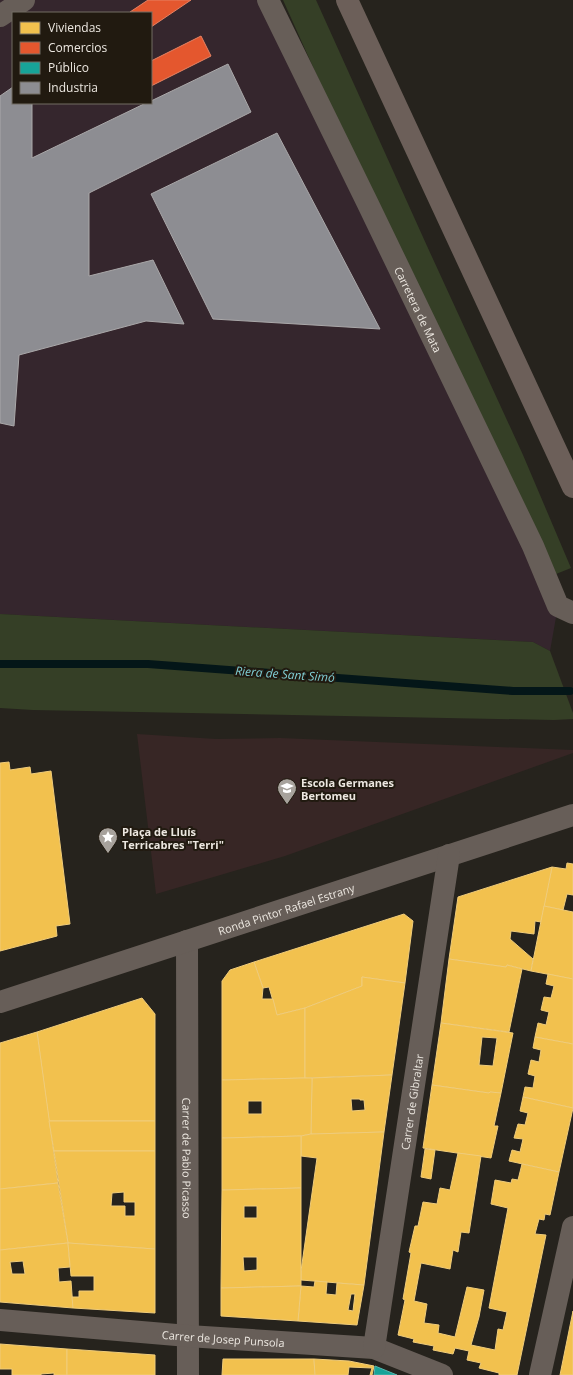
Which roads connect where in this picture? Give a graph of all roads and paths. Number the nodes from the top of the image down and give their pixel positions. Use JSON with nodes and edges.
{"nodes":[{"id":1,"x":24,"y":0,"type":"edge"},
{"id":2,"x":268,"y":0,"type":"edge"},
{"id":3,"x":347,"y":0,"type":"edge"},
{"id":4,"x":0,"y":16,"type":"edge"},
{"id":5,"x":573,"y":487,"type":"edge"},
{"id":6,"x":573,"y":613,"type":"edge"},
{"id":7,"x":573,"y":815,"type":"edge"},
{"id":8,"x":449,"y":855,"type":"junction"},
{"id":9,"x":187,"y":942,"type":"junction"},
{"id":10,"x":0,"y":1002,"type":"edge"},
{"id":11,"x":573,"y":1227,"type":"edge"},
{"id":12,"x":0,"y":1320,"type":"edge"},
{"id":13,"x":188,"y":1336,"type":"junction"},
{"id":14,"x":374,"y":1348,"type":"junction"},
{"id":15,"x":188,"y":1375,"type":"edge"},
{"id":16,"x":442,"y":1375,"type":"edge"},
{"id":17,"x":540,"y":1375,"type":"edge"}],
"edges":[{"from":1,"to":4,"type":"street"},
{"from":2,"to":6,"type":"street","name":"Carretera de Mata"},
{"from":3,"to":5,"type":"street"},
{"from":7,"to":8,"type":"street","name":"Ronda Pintor Rafael Estrany"},
{"from":8,"to":9,"type":"street","name":"Ronda Pintor Rafael Estrany"},
{"from":8,"to":14,"type":"street","name":"Carrer de Gibraltar"},
{"from":9,"to":10,"type":"street","name":"Ronda Pintor Rafael Estrany"},
{"from":9,"to":13,"type":"street","name":"Carrer de Pablo Picasso"},
{"from":11,"to":17,"type":"street"},
{"from":12,"to":13,"type":"street","name":"Carrer de Josep Punsola"},
{"from":13,"to":14,"type":"street","name":"Carrer de Josep Punsola"},
{"from":13,"to":15,"type":"street","name":"Carrer de Pablo Picasso"},
{"from":14,"to":16,"type":"street","name":"Carrer de Josep Punsola"}]}
